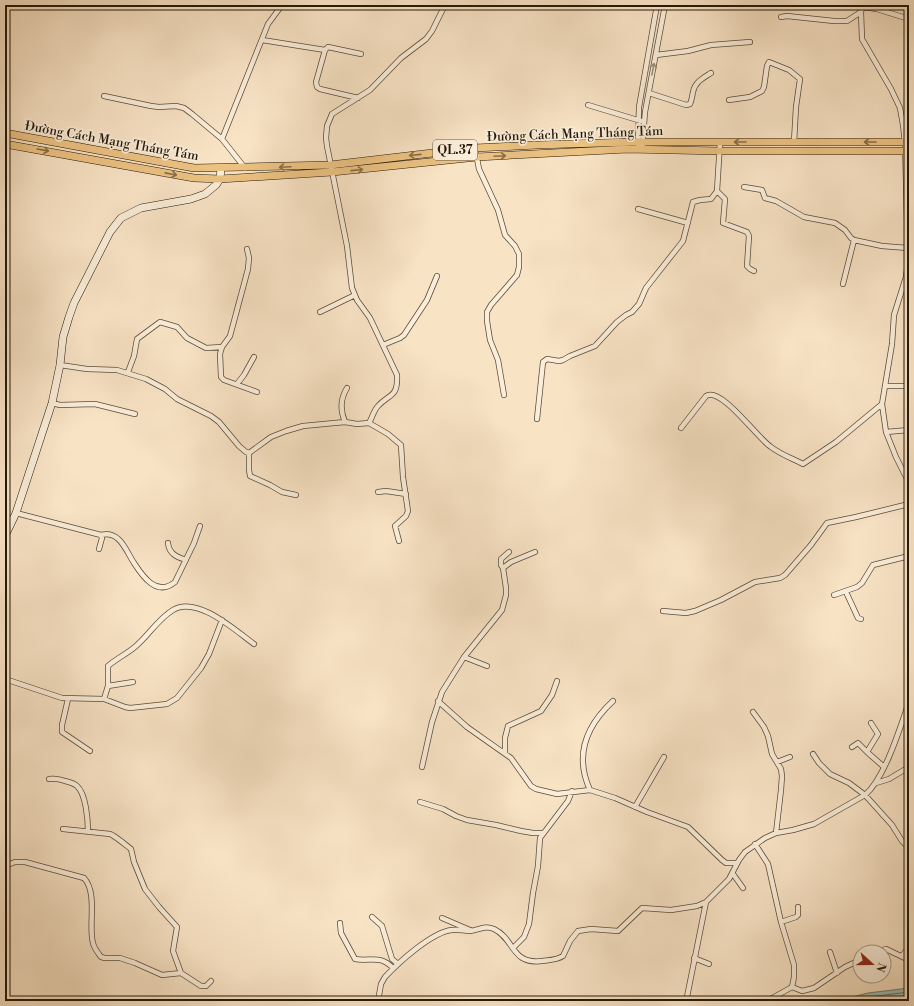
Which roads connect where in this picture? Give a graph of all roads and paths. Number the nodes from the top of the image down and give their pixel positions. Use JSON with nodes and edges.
{"nodes":[{"id":1,"x":282,"y":5,"type":"edge"},
{"id":2,"x":445,"y":5,"type":"edge"},
{"id":3,"x":658,"y":5,"type":"edge"},
{"id":4,"x":665,"y":6,"type":"edge"},
{"id":5,"x":863,"y":6,"type":"edge"},
{"id":6,"x":861,"y":12,"type":"junction"},
{"id":7,"x":781,"y":17,"type":"dead end"},
{"id":8,"x":909,"y":19,"type":"edge"},
{"id":9,"x":262,"y":40,"type":"junction"},
{"id":10,"x":750,"y":42,"type":"dead end"},
{"id":11,"x":325,"y":50,"type":"junction"},
{"id":12,"x":361,"y":54,"type":"dead end"},
{"id":13,"x":656,"y":55,"type":"junction"},
{"id":14,"x":711,"y":74,"type":"dead end"},
{"id":15,"x":648,"y":93,"type":"junction"},
{"id":16,"x":104,"y":96,"type":"dead end"},
{"id":17,"x":358,"y":98,"type":"junction"},
{"id":18,"x":730,"y":100,"type":"dead end"},
{"id":19,"x":588,"y":105,"type":"dead end"},
{"id":20,"x":638,"y":119,"type":"junction"},
{"id":21,"x":644,"y":122,"type":"junction"},
{"id":22,"x":5,"y":133,"type":"edge"},
{"id":23,"x":222,"y":139,"type":"junction"},
{"id":24,"x":720,"y":142,"type":"junction"},
{"id":25,"x":794,"y":142,"type":"junction"},
{"id":26,"x":907,"y":142,"type":"edge"},
{"id":27,"x":5,"y":144,"type":"edge"},
{"id":28,"x":537,"y":145,"type":"junction"},
{"id":29,"x":640,"y":146,"type":"junction"},
{"id":30,"x":475,"y":148,"type":"junction"},
{"id":31,"x":719,"y":151,"type":"junction"},
{"id":32,"x":907,"y":151,"type":"edge"},
{"id":33,"x":537,"y":154,"type":"junction"},
{"id":34,"x":477,"y":157,"type":"junction"},
{"id":35,"x":221,"y":168,"type":"junction"},
{"id":36,"x":245,"y":168,"type":"junction"},
{"id":37,"x":331,"y":168,"type":"junction"},
{"id":38,"x":220,"y":179,"type":"junction"},
{"id":39,"x":744,"y":187,"type":"dead end"},
{"id":40,"x":717,"y":191,"type":"junction"},
{"id":41,"x":638,"y":210,"type":"dead end"},
{"id":42,"x":688,"y":223,"type":"junction"},
{"id":43,"x":854,"y":240,"type":"junction"},
{"id":44,"x":908,"y":248,"type":"junction"},
{"id":45,"x":247,"y":249,"type":"dead end"},
{"id":46,"x":754,"y":270,"type":"dead end"},
{"id":47,"x":437,"y":276,"type":"dead end"},
{"id":48,"x":843,"y":284,"type":"dead end"},
{"id":49,"x":355,"y":295,"type":"junction"},
{"id":50,"x":320,"y":312,"type":"dead end"},
{"id":51,"x":383,"y":345,"type":"junction"},
{"id":52,"x":222,"y":347,"type":"junction"},
{"id":53,"x":254,"y":357,"type":"dead end"},
{"id":54,"x":60,"y":365,"type":"junction"},
{"id":55,"x":128,"y":372,"type":"junction"},
{"id":56,"x":237,"y":384,"type":"junction"},
{"id":57,"x":885,"y":386,"type":"junction"},
{"id":58,"x":909,"y":386,"type":"edge"},
{"id":59,"x":347,"y":388,"type":"dead end"},
{"id":60,"x":258,"y":392,"type":"dead end"},
{"id":61,"x":504,"y":395,"type":"dead end"},
{"id":62,"x":52,"y":403,"type":"junction"},
{"id":63,"x":882,"y":404,"type":"junction"},
{"id":64,"x":135,"y":414,"type":"dead end"},
{"id":65,"x":537,"y":419,"type":"dead end"},
{"id":66,"x":345,"y":422,"type":"junction"},
{"id":67,"x":369,"y":423,"type":"junction"},
{"id":68,"x":681,"y":428,"type":"dead end"},
{"id":69,"x":909,"y":430,"type":"edge"},
{"id":70,"x":886,"y":432,"type":"junction"},
{"id":71,"x":249,"y":453,"type":"junction"},
{"id":72,"x":909,"y":483,"type":"edge"},
{"id":73,"x":378,"y":492,"type":"dead end"},
{"id":74,"x":406,"y":494,"type":"junction"},
{"id":75,"x":296,"y":495,"type":"dead end"},
{"id":76,"x":909,"y":504,"type":"edge"},
{"id":77,"x":15,"y":516,"type":"junction"},
{"id":78,"x":5,"y":518,"type":"edge"},
{"id":79,"x":200,"y":526,"type":"dead end"},
{"id":80,"x":101,"y":535,"type":"junction"},
{"id":81,"x":5,"y":536,"type":"edge"},
{"id":82,"x":399,"y":541,"type":"dead end"},
{"id":83,"x":168,"y":543,"type":"dead end"},
{"id":84,"x":99,"y":549,"type":"dead end"},
{"id":85,"x":509,"y":552,"type":"dead end"},
{"id":86,"x":535,"y":552,"type":"dead end"},
{"id":87,"x":909,"y":556,"type":"edge"},
{"id":88,"x":186,"y":560,"type":"junction"},
{"id":89,"x":503,"y":568,"type":"junction"},
{"id":90,"x":846,"y":592,"type":"junction"},
{"id":91,"x":834,"y":595,"type":"dead end"},
{"id":92,"x":663,"y":611,"type":"dead end"},
{"id":93,"x":222,"y":620,"type":"junction"},
{"id":94,"x":862,"y":620,"type":"dead end"},
{"id":95,"x":254,"y":644,"type":"dead end"},
{"id":96,"x":464,"y":657,"type":"junction"},
{"id":97,"x":487,"y":666,"type":"dead end"},
{"id":98,"x":5,"y":679,"type":"edge"},
{"id":99,"x":557,"y":681,"type":"dead end"},
{"id":100,"x":133,"y":682,"type":"dead end"},
{"id":101,"x":108,"y":686,"type":"junction"},
{"id":102,"x":68,"y":699,"type":"junction"},
{"id":103,"x":104,"y":699,"type":"junction"},
{"id":104,"x":438,"y":701,"type":"junction"},
{"id":105,"x":613,"y":701,"type":"dead end"},
{"id":106,"x":909,"y":702,"type":"edge"},
{"id":107,"x":753,"y":712,"type":"dead end"},
{"id":108,"x":871,"y":723,"type":"dead end"},
{"id":109,"x":852,"y":747,"type":"dead end"},
{"id":110,"x":90,"y":751,"type":"dead end"},
{"id":111,"x":867,"y":752,"type":"junction"},
{"id":112,"x":505,"y":753,"type":"junction"},
{"id":113,"x":813,"y":754,"type":"dead end"},
{"id":114,"x":664,"y":757,"type":"dead end"},
{"id":115,"x":790,"y":757,"type":"dead end"},
{"id":116,"x":778,"y":762,"type":"junction"},
{"id":117,"x":422,"y":767,"type":"dead end"},
{"id":118,"x":884,"y":767,"type":"junction"},
{"id":119,"x":909,"y":767,"type":"edge"},
{"id":120,"x":49,"y":779,"type":"dead end"},
{"id":121,"x":876,"y":783,"type":"junction"},
{"id":122,"x":590,"y":790,"type":"junction"},
{"id":123,"x":572,"y":791,"type":"junction"},
{"id":124,"x":865,"y":795,"type":"junction"},
{"id":125,"x":420,"y":802,"type":"dead end"},
{"id":126,"x":635,"y":807,"type":"junction"},
{"id":127,"x":63,"y":829,"type":"dead end"},
{"id":128,"x":88,"y":832,"type":"junction"},
{"id":129,"x":543,"y":833,"type":"junction"},
{"id":130,"x":776,"y":833,"type":"junction"},
{"id":131,"x":755,"y":844,"type":"junction"},
{"id":132,"x":909,"y":848,"type":"edge"},
{"id":133,"x":737,"y":863,"type":"junction"},
{"id":134,"x":5,"y":866,"type":"edge"},
{"id":135,"x":733,"y":874,"type":"junction"},
{"id":136,"x":743,"y":888,"type":"dead end"},
{"id":137,"x":706,"y":902,"type":"junction"},
{"id":138,"x":798,"y":907,"type":"dead end"},
{"id":139,"x":372,"y":917,"type":"dead end"},
{"id":140,"x":442,"y":918,"type":"dead end"},
{"id":141,"x":781,"y":922,"type":"junction"},
{"id":142,"x":340,"y":923,"type":"dead end"},
{"id":143,"x":472,"y":931,"type":"junction"},
{"id":144,"x":909,"y":947,"type":"edge"},
{"id":145,"x":513,"y":948,"type":"junction"},
{"id":146,"x":830,"y":952,"type":"dead end"},
{"id":147,"x":892,"y":952,"type":"edge"},
{"id":148,"x":902,"y":956,"type":"junction"},
{"id":149,"x":694,"y":958,"type":"junction"},
{"id":150,"x":909,"y":960,"type":"edge"},
{"id":151,"x":398,"y":964,"type":"junction"},
{"id":152,"x":709,"y":964,"type":"dead end"},
{"id":153,"x":852,"y":964,"type":"edge"},
{"id":154,"x":393,"y":968,"type":"junction"},
{"id":155,"x":181,"y":973,"type":"junction"},
{"id":156,"x":837,"y":973,"type":"junction"},
{"id":157,"x":211,"y":981,"type":"dead end"},
{"id":158,"x":792,"y":988,"type":"junction"},
{"id":159,"x":686,"y":997,"type":"dead end"},
{"id":160,"x":378,"y":1001,"type":"edge"},
{"id":161,"x":767,"y":1001,"type":"edge"}],
"edges":[{"from":1,"to":9,"type":"street"},
{"from":2,"to":17,"type":"street"},
{"from":3,"to":4,"type":"street"},
{"from":3,"to":20,"type":"street"},
{"from":4,"to":13,"type":"street"},
{"from":5,"to":6,"type":"street"},
{"from":5,"to":8,"type":"street"},
{"from":6,"to":7,"type":"street"},
{"from":6,"to":26,"type":"street"},
{"from":9,"to":11,"type":"street"},
{"from":9,"to":23,"type":"street"},
{"from":10,"to":13,"type":"street"},
{"from":11,"to":12,"type":"street"},
{"from":11,"to":17,"type":"street"},
{"from":15,"to":13,"type":"street","one_way":true},
{"from":14,"to":15,"type":"street"},
{"from":15,"to":21,"type":"street"},
{"from":16,"to":23,"type":"street"},
{"from":17,"to":37,"type":"street"},
{"from":18,"to":25,"type":"street"},
{"from":19,"to":20,"type":"street"},
{"from":20,"to":21,"type":"street"},
{"from":20,"to":29,"type":"street"},
{"from":21,"to":29,"type":"street"},
{"from":22,"to":35,"type":"main road","name":"Đường Cách Mạng Tháng Tám","number":"QL.37"},
{"from":23,"to":36,"type":"street"},
{"from":25,"to":24,"type":"main road","name":"Đường Cách Mạng Tháng Tám","number":"QL.37","one_way":true},
{"from":24,"to":29,"type":"main road","name":"Đường Cách Mạng Tháng Tám","number":"QL.37"},
{"from":24,"to":31,"type":"street"},
{"from":26,"to":25,"type":"main road","name":"Đường Cách Mạng Tháng Tám","number":"QL.37","one_way":true},
{"from":26,"to":32,"type":"street"},
{"from":27,"to":38,"type":"main road","name":"Đường Cách Mạng Tháng Tám","number":"QL.37","one_way":true},
{"from":28,"to":29,"type":"main road","name":"Đường Cách Mạng Tháng Tám","number":"QL.37"},
{"from":28,"to":30,"type":"main road","name":"Đường Cách Mạng Tháng Tám","number":"QL.37"},
{"from":28,"to":33,"type":"main road"},
{"from":29,"to":31,"type":"main road","name":"Đường Cách Mạng Tháng Tám","number":"QL.37"},
{"from":29,"to":33,"type":"main road","name":"Đường Cách Mạng Tháng Tám","number":"QL.37"},
{"from":30,"to":34,"type":"street"},
{"from":30,"to":37,"type":"main road","name":"Đường Cách Mạng Tháng Tám","number":"QL.37","one_way":true},
{"from":31,"to":32,"type":"main road","name":"Đường Cách Mạng Tháng Tám","number":"QL.37"},
{"from":31,"to":40,"type":"street"},
{"from":32,"to":44,"type":"street"},
{"from":34,"to":33,"type":"main road","name":"Đường Cách Mạng Tháng Tám","number":"QL.37","one_way":true},
{"from":37,"to":34,"type":"main road","name":"Đường Cách Mạng Tháng Tám","number":"QL.37","one_way":true},
{"from":34,"to":61,"type":"street"},
{"from":35,"to":36,"type":"main road","name":"Đường Cách Mạng Tháng Tám","number":"QL.37"},
{"from":35,"to":38,"type":"main road"},
{"from":37,"to":36,"type":"main road","name":"Đường Cách Mạng Tháng Tám","number":"QL.37","one_way":true},
{"from":37,"to":38,"type":"main road","name":"Đường Cách Mạng Tháng Tám","number":"QL.37"},
{"from":37,"to":49,"type":"street"},
{"from":38,"to":54,"type":"main road"},
{"from":39,"to":43,"type":"street"},
{"from":40,"to":42,"type":"street"},
{"from":40,"to":46,"type":"street"},
{"from":41,"to":42,"type":"street"},
{"from":42,"to":65,"type":"street"},
{"from":43,"to":44,"type":"street"},
{"from":43,"to":48,"type":"street"},
{"from":44,"to":57,"type":"street"},
{"from":45,"to":52,"type":"street"},
{"from":47,"to":51,"type":"street"},
{"from":49,"to":50,"type":"street"},
{"from":49,"to":51,"type":"street"},
{"from":51,"to":67,"type":"street"},
{"from":52,"to":55,"type":"street"},
{"from":52,"to":56,"type":"street"},
{"from":53,"to":56,"type":"street"},
{"from":54,"to":55,"type":"street"},
{"from":54,"to":62,"type":"main road"},
{"from":55,"to":71,"type":"street"},
{"from":56,"to":60,"type":"street"},
{"from":57,"to":58,"type":"street"},
{"from":57,"to":63,"type":"street"},
{"from":59,"to":66,"type":"street"},
{"from":62,"to":64,"type":"street"},
{"from":62,"to":77,"type":"main road"},
{"from":63,"to":68,"type":"street"},
{"from":63,"to":70,"type":"street"},
{"from":66,"to":67,"type":"street"},
{"from":66,"to":71,"type":"street"},
{"from":67,"to":74,"type":"street"},
{"from":69,"to":70,"type":"street"},
{"from":70,"to":72,"type":"street"},
{"from":71,"to":75,"type":"street"},
{"from":73,"to":74,"type":"street"},
{"from":74,"to":82,"type":"street"},
{"from":76,"to":92,"type":"street"},
{"from":77,"to":78,"type":"street"},
{"from":77,"to":80,"type":"street"},
{"from":77,"to":81,"type":"main road"},
{"from":79,"to":88,"type":"street"},
{"from":80,"to":84,"type":"street"},
{"from":80,"to":88,"type":"street"},
{"from":83,"to":88,"type":"street"},
{"from":85,"to":89,"type":"street"},
{"from":86,"to":89,"type":"street"},
{"from":87,"to":90,"type":"street"},
{"from":89,"to":96,"type":"street"},
{"from":90,"to":91,"type":"street"},
{"from":90,"to":94,"type":"street"},
{"from":93,"to":95,"type":"street"},
{"from":93,"to":101,"type":"street"},
{"from":93,"to":103,"type":"street"},
{"from":96,"to":97,"type":"street"},
{"from":96,"to":104,"type":"street"},
{"from":98,"to":102,"type":"street"},
{"from":99,"to":112,"type":"street"},
{"from":100,"to":101,"type":"street"},
{"from":101,"to":103,"type":"street"},
{"from":102,"to":103,"type":"street"},
{"from":102,"to":110,"type":"street"},
{"from":104,"to":112,"type":"street"},
{"from":104,"to":117,"type":"street"},
{"from":105,"to":122,"type":"street"},
{"from":106,"to":118,"type":"street"},
{"from":107,"to":116,"type":"street"},
{"from":108,"to":111,"type":"street"},
{"from":109,"to":111,"type":"street"},
{"from":111,"to":118,"type":"street"},
{"from":112,"to":123,"type":"street"},
{"from":113,"to":124,"type":"street"},
{"from":114,"to":126,"type":"street"},
{"from":115,"to":116,"type":"street"},
{"from":116,"to":130,"type":"street"},
{"from":118,"to":121,"type":"street"},
{"from":119,"to":121,"type":"street"},
{"from":120,"to":128,"type":"street"},
{"from":121,"to":124,"type":"street"},
{"from":122,"to":123,"type":"street"},
{"from":122,"to":126,"type":"street"},
{"from":123,"to":129,"type":"street"},
{"from":124,"to":130,"type":"street"},
{"from":124,"to":132,"type":"street"},
{"from":125,"to":129,"type":"street"},
{"from":126,"to":133,"type":"street"},
{"from":127,"to":128,"type":"street"},
{"from":128,"to":155,"type":"street"},
{"from":129,"to":145,"type":"street"},
{"from":130,"to":131,"type":"street"},
{"from":131,"to":133,"type":"street"},
{"from":131,"to":141,"type":"street"},
{"from":133,"to":135,"type":"street"},
{"from":134,"to":155,"type":"street"},
{"from":135,"to":136,"type":"street"},
{"from":135,"to":137,"type":"street"},
{"from":137,"to":145,"type":"street"},
{"from":137,"to":149,"type":"street"},
{"from":138,"to":141,"type":"street"},
{"from":139,"to":151,"type":"street"},
{"from":140,"to":143,"type":"street"},
{"from":141,"to":158,"type":"street"},
{"from":142,"to":154,"type":"street"},
{"from":143,"to":145,"type":"street"},
{"from":143,"to":151,"type":"street"},
{"from":144,"to":148,"type":"street"},
{"from":146,"to":156,"type":"street"},
{"from":147,"to":148,"type":"street"},
{"from":148,"to":150,"type":"street"},
{"from":149,"to":152,"type":"street"},
{"from":149,"to":159,"type":"street"},
{"from":151,"to":154,"type":"street"},
{"from":153,"to":156,"type":"street"},
{"from":154,"to":160,"type":"street"},
{"from":155,"to":157,"type":"street"},
{"from":156,"to":158,"type":"street"},
{"from":158,"to":161,"type":"street"}]}
